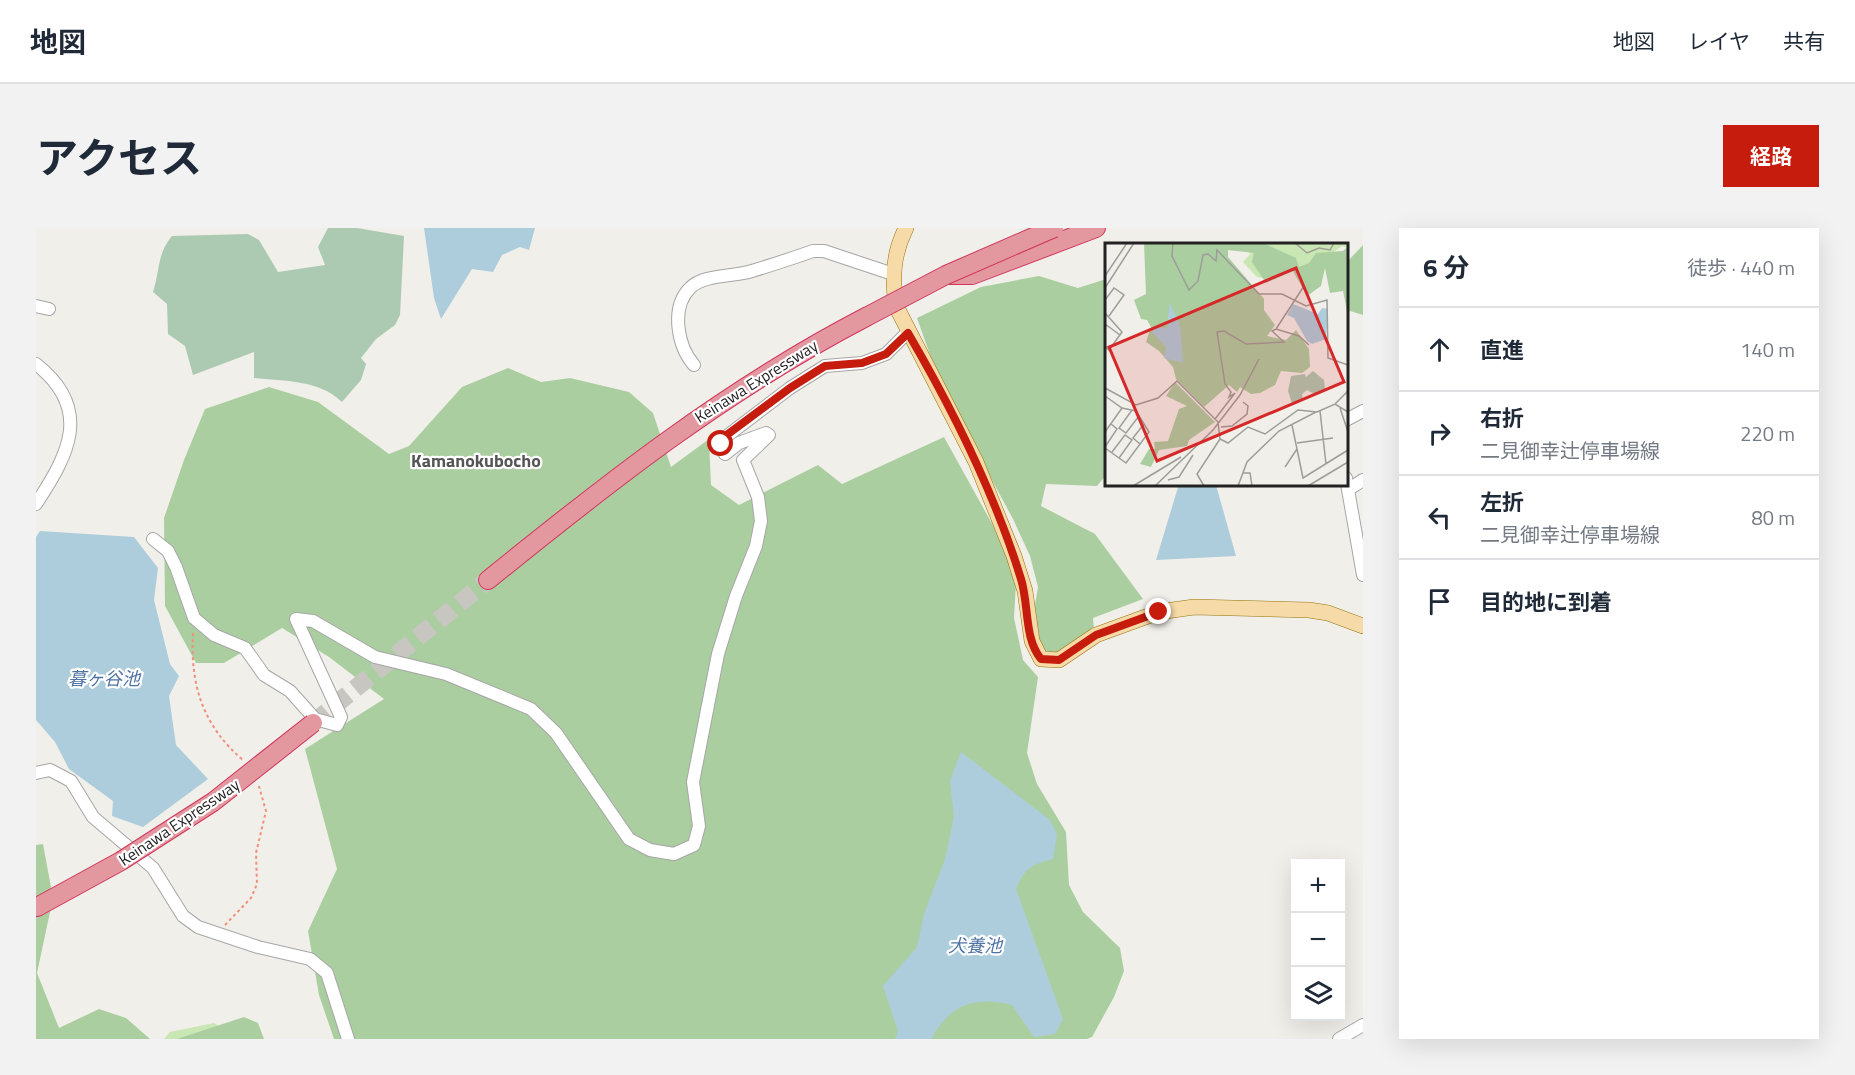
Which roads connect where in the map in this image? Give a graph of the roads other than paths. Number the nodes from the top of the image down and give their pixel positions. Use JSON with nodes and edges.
{"nodes":[{"id":1,"x":906,"y":228,"type":"edge"},
{"id":2,"x":1022,"y":228,"type":"edge"},
{"id":3,"x":1054,"y":228,"type":"edge"},
{"id":4,"x":1087,"y":231,"type":"edge"},
{"id":5,"x":893,"y":274,"type":"junction"},
{"id":6,"x":946,"y":274,"type":"junction"},
{"id":7,"x":882,"y":308,"type":"junction"},
{"id":8,"x":908,"y":333,"type":"junction"},
{"id":9,"x":694,"y":365,"type":"dead end"},
{"id":10,"x":39,"y":368,"type":"edge"},
{"id":11,"x":1363,"y":411,"type":"edge"},
{"id":12,"x":1348,"y":419,"type":"edge"},
{"id":13,"x":1363,"y":480,"type":"edge"},
{"id":14,"x":1348,"y":483,"type":"edge"},
{"id":15,"x":36,"y":504,"type":"edge"},
{"id":16,"x":153,"y":539,"type":"dead end"},
{"id":17,"x":1361,"y":549,"type":"edge"},
{"id":18,"x":1363,"y":575,"type":"edge"},
{"id":19,"x":488,"y":580,"type":"tunnel mouth"},
{"id":20,"x":1363,"y":626,"type":"edge"},
{"id":21,"x":313,"y":723,"type":"tunnel mouth"},
{"id":22,"x":36,"y":773,"type":"edge"},
{"id":23,"x":37,"y":907,"type":"edge"},
{"id":24,"x":1363,"y":1024,"type":"edge"},
{"id":25,"x":348,"y":1039,"type":"edge"},
{"id":26,"x":1339,"y":1039,"type":"edge"}],
"edges":[{"from":1,"to":5,"type":"main road"},
{"from":2,"to":7,"type":"highway","bridge":true},
{"from":3,"to":6,"type":"highway","name":"Keinawa Expressway","bridge":true},
{"from":4,"to":6,"type":"highway"},
{"from":5,"to":8,"type":"main road"},
{"from":5,"to":9,"type":"street"},
{"from":6,"to":7,"type":"highway","name":"Keinawa Expressway","bridge":true},
{"from":7,"to":19,"type":"highway","name":"Keinawa Expressway","bridge":true},
{"from":8,"to":16,"type":"street"},
{"from":8,"to":20,"type":"main road"},
{"from":10,"to":15,"type":"street"},
{"from":11,"to":12,"type":"street"},
{"from":13,"to":14,"type":"street"},
{"from":14,"to":17,"type":"street"},
{"from":17,"to":18,"type":"street"},
{"from":21,"to":23,"type":"highway","name":"Keinawa Expressway","bridge":true},
{"from":22,"to":25,"type":"street"},
{"from":24,"to":26,"type":"street"}]}
